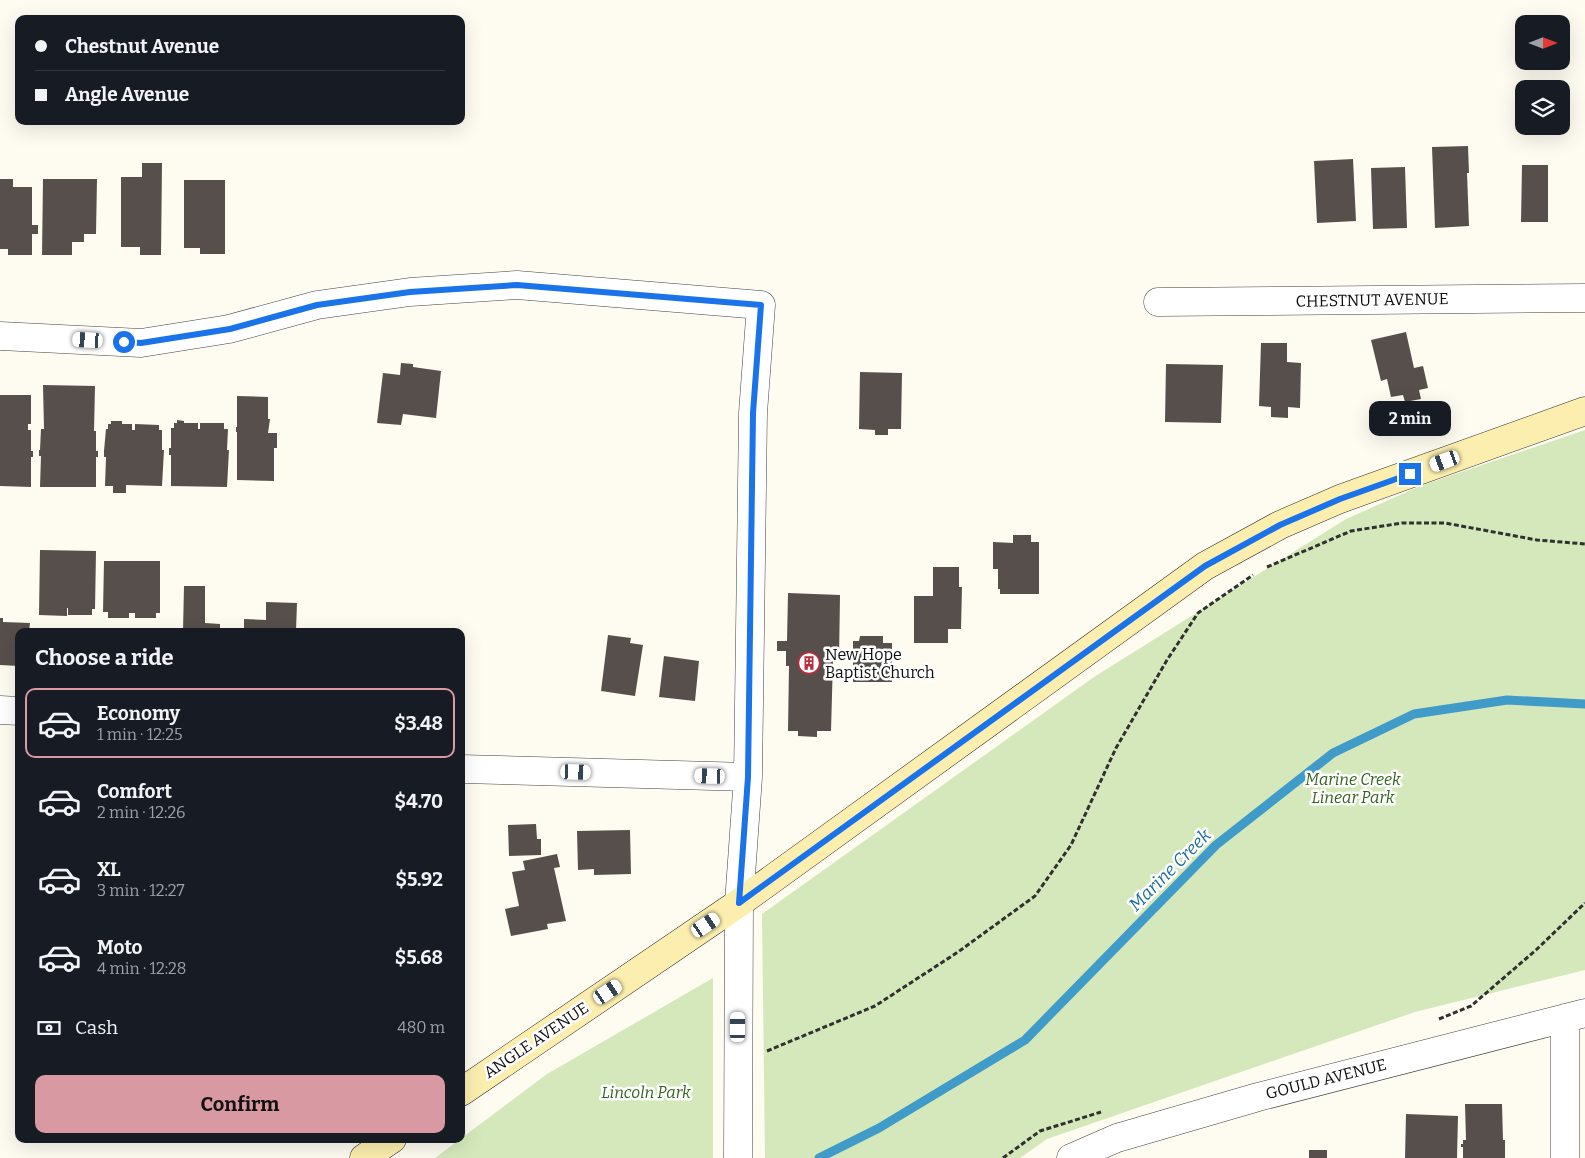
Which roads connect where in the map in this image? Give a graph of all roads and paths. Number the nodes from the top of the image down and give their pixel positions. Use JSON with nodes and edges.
{"nodes":[{"id":1,"x":1585,"y":298,"type":"edge"},
{"id":2,"x":1158,"y":302,"type":"dead end"},
{"id":3,"x":0,"y":336,"type":"edge"},
{"id":4,"x":1585,"y":411,"type":"edge"},
{"id":5,"x":1585,"y":544,"type":"edge"},
{"id":6,"x":0,"y":710,"type":"edge"},
{"id":7,"x":15,"y":712,"type":"edge"},
{"id":8,"x":465,"y":769,"type":"edge"},
{"id":9,"x":748,"y":777,"type":"junction"},
{"id":10,"x":739,"y":903,"type":"junction"},
{"id":11,"x":1585,"y":903,"type":"edge"},
{"id":12,"x":1575,"y":1015,"type":"edge"},
{"id":13,"x":1438,"y":1020,"type":"dead end"},
{"id":14,"x":738,"y":1063,"type":"junction"},
{"id":15,"x":465,"y":1089,"type":"edge"},
{"id":16,"x":1106,"y":1110,"type":"dead end"},
{"id":17,"x":386,"y":1143,"type":"edge"},
{"id":18,"x":364,"y":1158,"type":"edge"},
{"id":19,"x":738,"y":1158,"type":"edge"},
{"id":20,"x":1003,"y":1158,"type":"edge"},
{"id":21,"x":1071,"y":1158,"type":"edge"},
{"id":22,"x":1565,"y":1158,"type":"edge"}],
"edges":[{"from":1,"to":2,"type":"street","name":"CHESTNUT AVENUE"},
{"from":3,"to":9,"type":"street"},
{"from":4,"to":10,"type":"main road","name":"ANGLE AVENUE"},
{"from":5,"to":14,"type":"path"},
{"from":6,"to":7,"type":"street"},
{"from":8,"to":9,"type":"street"},
{"from":9,"to":10,"type":"street"},
{"from":10,"to":14,"type":"street"},
{"from":10,"to":15,"type":"main road","name":"ANGLE AVENUE"},
{"from":11,"to":13,"type":"path"},
{"from":12,"to":21,"type":"street","name":"GOULD AVENUE"},
{"from":12,"to":22,"type":"street"},
{"from":14,"to":19,"type":"street"},
{"from":16,"to":20,"type":"path"},
{"from":17,"to":18,"type":"main road"}]}
